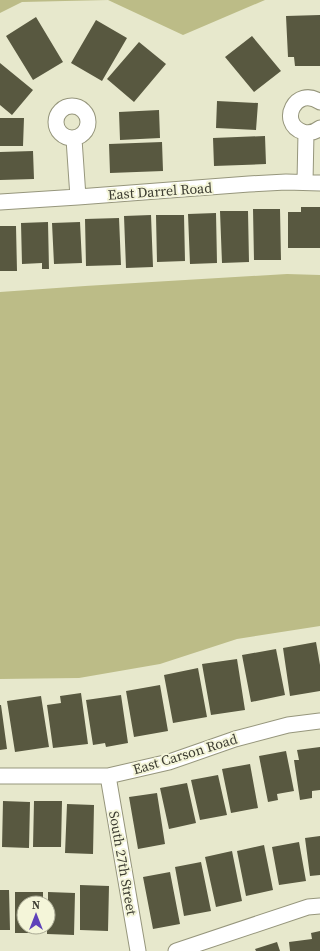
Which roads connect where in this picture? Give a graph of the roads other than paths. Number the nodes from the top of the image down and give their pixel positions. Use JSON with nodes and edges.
{"nodes":[{"id":1,"x":320,"y":102,"type":"edge"},
{"id":2,"x":313,"y":130,"type":"edge"},
{"id":3,"x":74,"y":138,"type":"dead end"},
{"id":4,"x":313,"y":182,"type":"edge"},
{"id":5,"x":78,"y":197,"type":"junction"},
{"id":6,"x":0,"y":202,"type":"edge"},
{"id":7,"x":320,"y":720,"type":"edge"},
{"id":8,"x":0,"y":776,"type":"edge"},
{"id":9,"x":108,"y":776,"type":"junction"},
{"id":10,"x":320,"y":906,"type":"edge"},
{"id":11,"x":138,"y":951,"type":"edge"},
{"id":12,"x":176,"y":951,"type":"edge"}],
"edges":[{"from":1,"to":2,"type":"street"},
{"from":2,"to":4,"type":"street"},
{"from":3,"to":5,"type":"street"},
{"from":4,"to":5,"type":"street","name":"East Darrel Road"},
{"from":5,"to":6,"type":"street","name":"East Darrel Road"},
{"from":7,"to":9,"type":"street","name":"East Carson Road"},
{"from":8,"to":9,"type":"street","name":"East Carson Road"},
{"from":9,"to":11,"type":"street","name":"South 27th Street"},
{"from":10,"to":12,"type":"street"}]}
